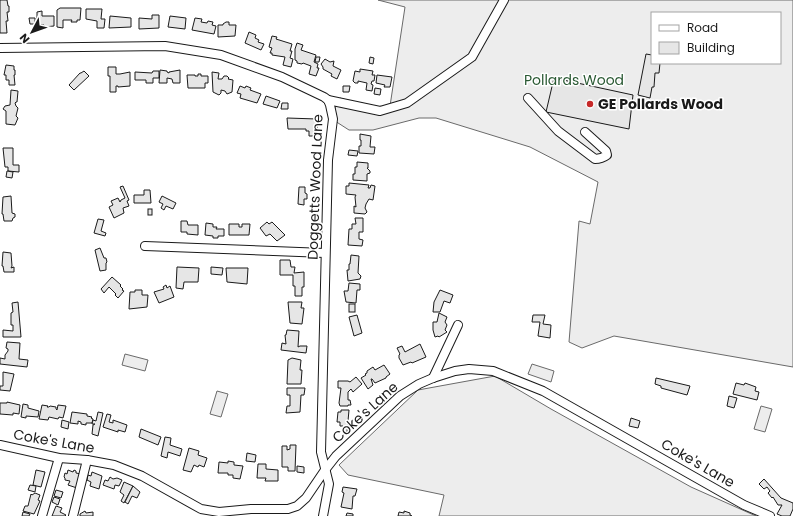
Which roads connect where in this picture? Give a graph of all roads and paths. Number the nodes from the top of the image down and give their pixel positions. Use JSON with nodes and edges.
{"nodes":[{"id":1,"x":504,"y":0,"type":"edge"},
{"id":2,"x":0,"y":48,"type":"edge"},
{"id":3,"x":528,"y":98,"type":"dead end"},
{"id":4,"x":328,"y":100,"type":"junction"},
{"id":5,"x":585,"y":132,"type":"dead end"},
{"id":6,"x":145,"y":246,"type":"dead end"},
{"id":7,"x":325,"y":253,"type":"junction"},
{"id":8,"x":458,"y":325,"type":"dead end"},
{"id":9,"x":433,"y":378,"type":"junction"},
{"id":10,"x":0,"y":445,"type":"edge"},
{"id":11,"x":59,"y":458,"type":"junction"},
{"id":12,"x":87,"y":460,"type":"junction"},
{"id":13,"x":324,"y":470,"type":"junction"},
{"id":14,"x":42,"y":516,"type":"edge"},
{"id":15,"x":73,"y":516,"type":"edge"},
{"id":16,"x":323,"y":516,"type":"edge"},
{"id":17,"x":770,"y":516,"type":"edge"}],
"edges":[{"from":1,"to":4,"type":"street"},
{"from":2,"to":4,"type":"street","name":"Doggetts Wood Lane"},
{"from":3,"to":5,"type":"street"},
{"from":4,"to":7,"type":"street","name":"Doggetts Wood Lane"},
{"from":6,"to":7,"type":"street"},
{"from":7,"to":13,"type":"street","name":"Doggetts Wood Lane"},
{"from":8,"to":9,"type":"street"},
{"from":9,"to":13,"type":"street","name":"Coke's Lane"},
{"from":9,"to":17,"type":"street","name":"Coke's Lane"},
{"from":10,"to":11,"type":"street","name":"Coke's Lane"},
{"from":11,"to":12,"type":"street","name":"Coke's Lane"},
{"from":11,"to":14,"type":"street"},
{"from":12,"to":13,"type":"street","name":"Coke's Lane"},
{"from":12,"to":15,"type":"street"},
{"from":13,"to":16,"type":"street","name":"Doggetts Wood Lane"}]}
